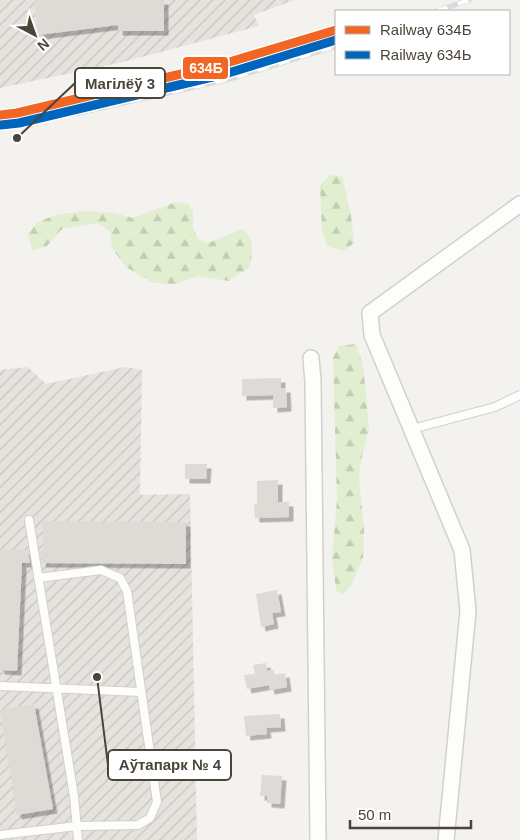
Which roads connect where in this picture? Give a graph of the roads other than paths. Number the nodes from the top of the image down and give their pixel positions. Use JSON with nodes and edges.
{"nodes":[{"id":1,"x":520,"y":204,"type":"edge"},
{"id":2,"x":312,"y":358,"type":"dead end"},
{"id":3,"x":520,"y":395,"type":"edge"},
{"id":4,"x":412,"y":429,"type":"junction"},
{"id":5,"x":29,"y":520,"type":"dead end"},
{"id":6,"x":38,"y":578,"type":"junction"},
{"id":7,"x":0,"y":686,"type":"edge"},
{"id":8,"x":56,"y":688,"type":"junction"},
{"id":9,"x":141,"y":692,"type":"junction"},
{"id":10,"x":78,"y":826,"type":"junction"},
{"id":11,"x":0,"y":835,"type":"edge"},
{"id":12,"x":78,"y":840,"type":"edge"},
{"id":13,"x":318,"y":840,"type":"edge"},
{"id":14,"x":446,"y":840,"type":"edge"}],
"edges":[{"from":1,"to":4,"type":"street"},
{"from":2,"to":13,"type":"street"},
{"from":3,"to":4,"type":"lane"},
{"from":4,"to":14,"type":"street"},
{"from":5,"to":6,"type":"lane"},
{"from":6,"to":8,"type":"lane"},
{"from":6,"to":9,"type":"lane"},
{"from":7,"to":8,"type":"lane"},
{"from":8,"to":9,"type":"lane"},
{"from":8,"to":10,"type":"lane"},
{"from":9,"to":10,"type":"lane"},
{"from":10,"to":11,"type":"lane"},
{"from":10,"to":12,"type":"lane"}]}
